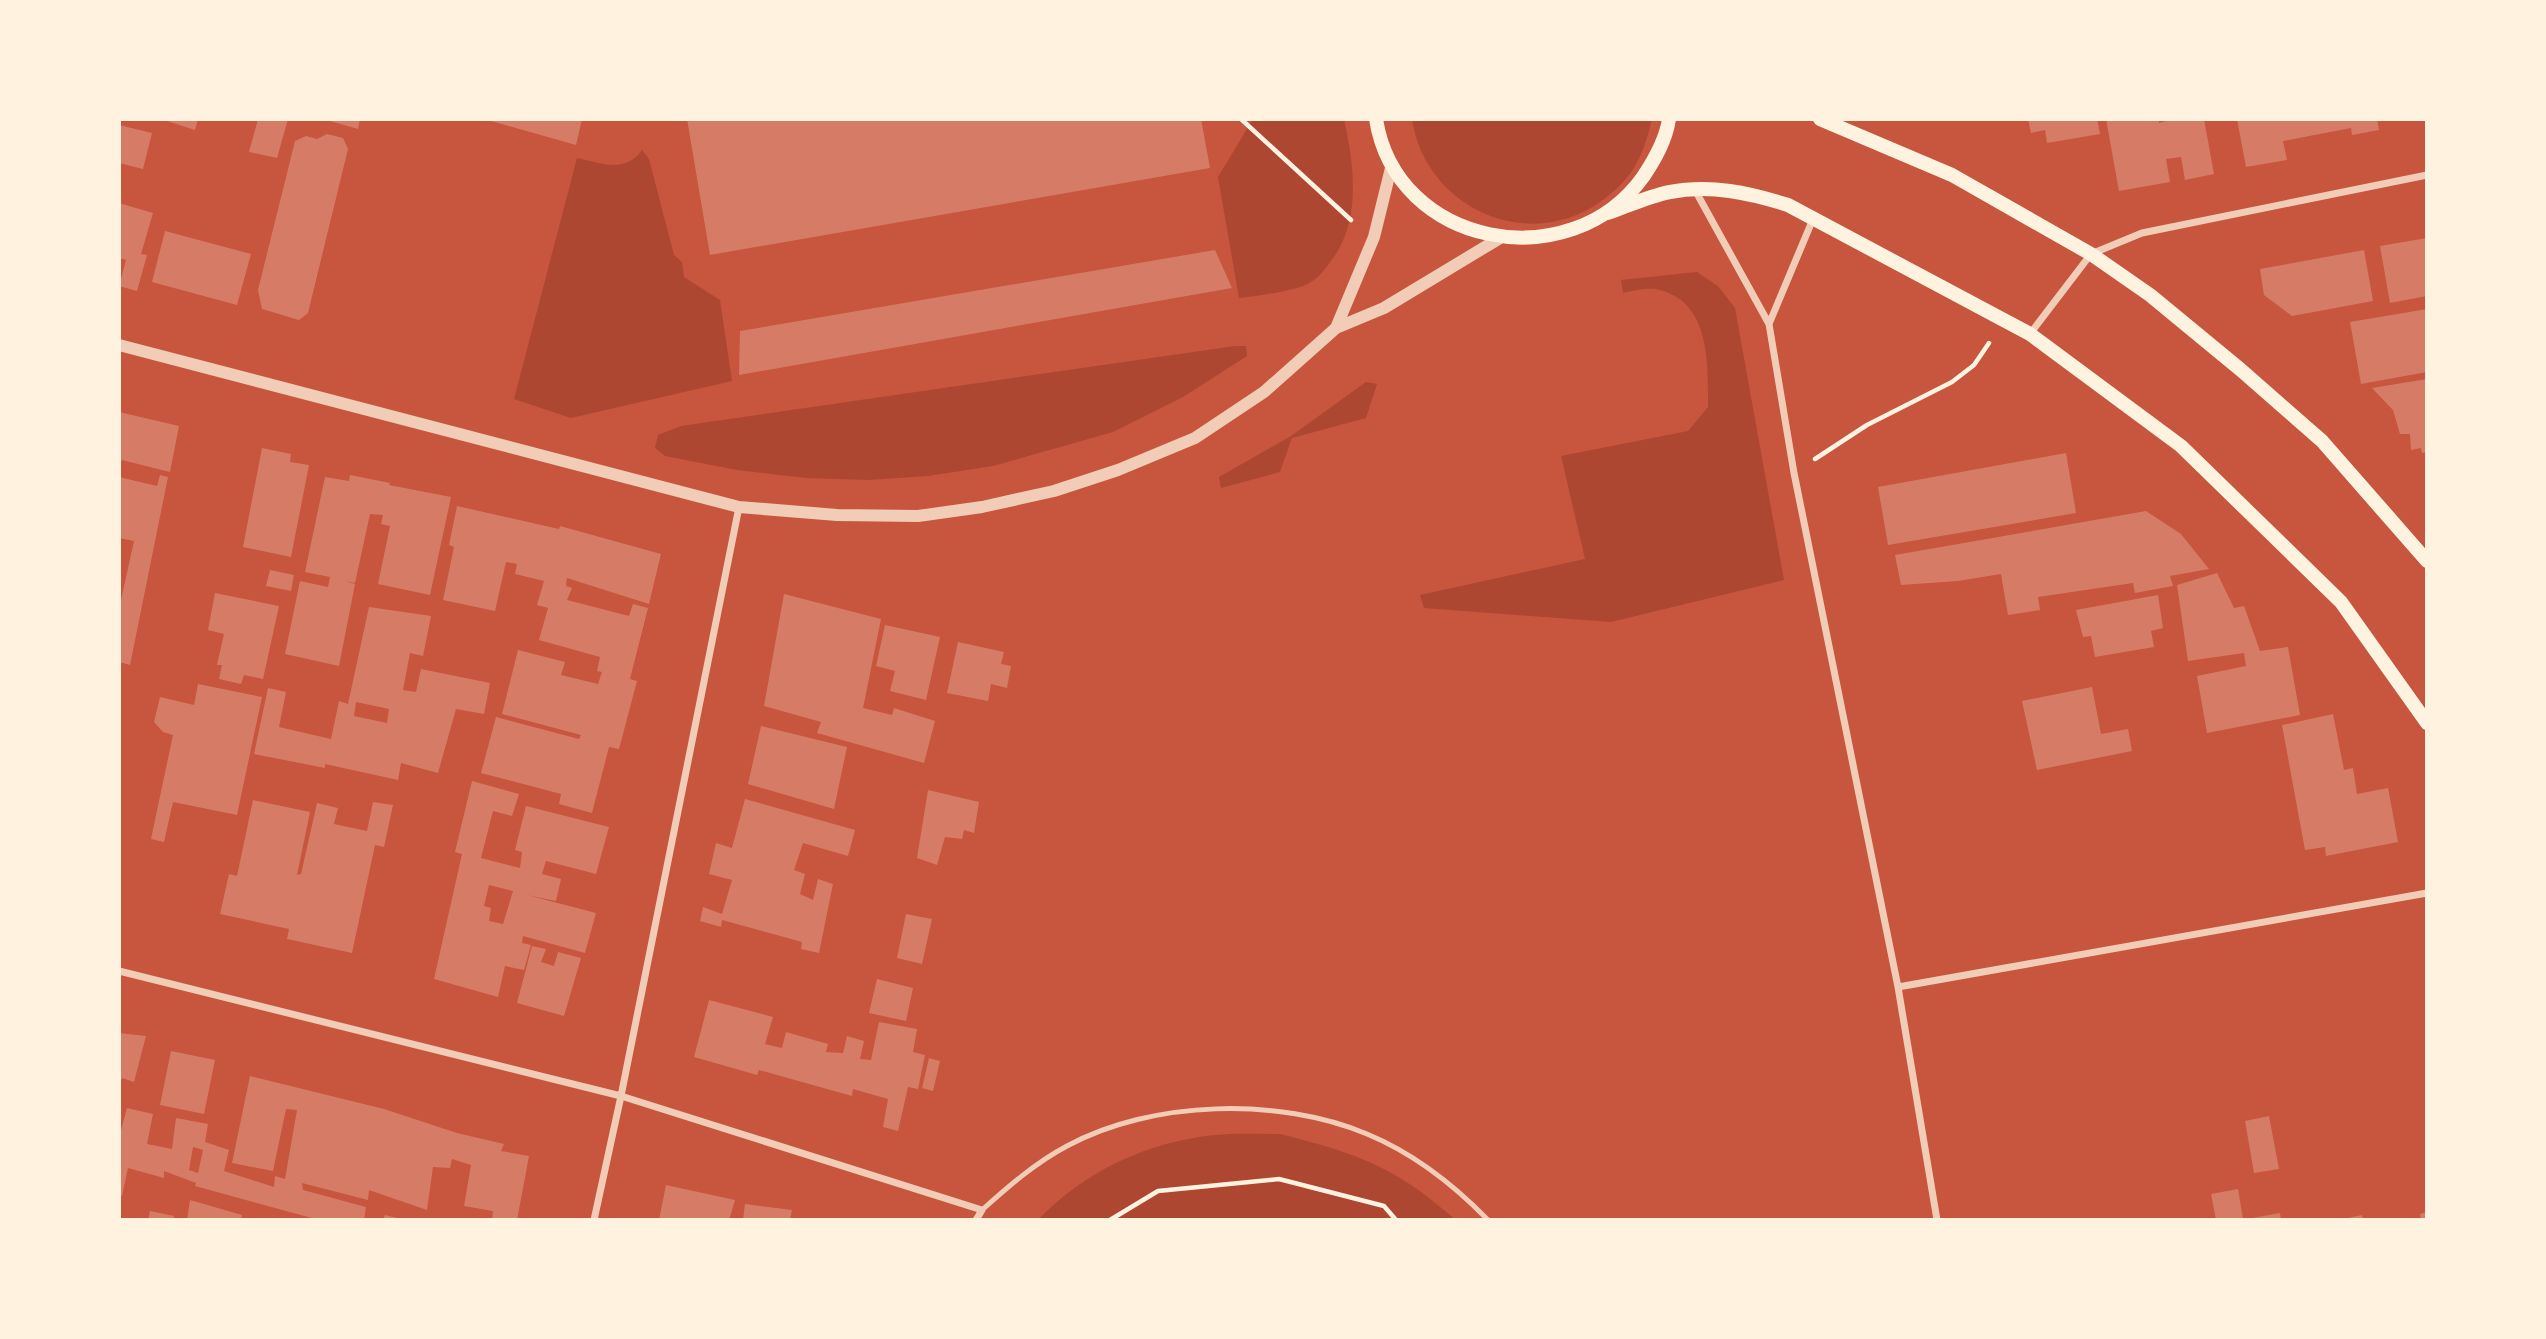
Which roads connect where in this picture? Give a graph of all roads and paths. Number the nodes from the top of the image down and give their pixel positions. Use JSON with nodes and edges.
{"nodes":[{"id":1,"x":1241,"y":119,"type":"edge"},
{"id":2,"x":1376,"y":119,"type":"edge"},
{"id":3,"x":1669,"y":119,"type":"edge"},
{"id":4,"x":1820,"y":119,"type":"edge"},
{"id":5,"x":1392,"y":164,"type":"junction"},
{"id":6,"x":2427,"y":176,"type":"edge"},
{"id":7,"x":1695,"y":190,"type":"junction"},
{"id":8,"x":1608,"y":213,"type":"junction"},
{"id":9,"x":1813,"y":219,"type":"junction"},
{"id":10,"x":1357,"y":225,"type":"dead end"},
{"id":11,"x":1500,"y":238,"type":"junction"},
{"id":12,"x":2091,"y":254,"type":"junction"},
{"id":13,"x":2005,"y":321,"type":"junction"},
{"id":14,"x":1769,"y":324,"type":"junction"},
{"id":15,"x":1336,"y":328,"type":"junction"},
{"id":16,"x":2029,"y":334,"type":"junction"},
{"id":17,"x":119,"y":345,"type":"edge"},
{"id":18,"x":1794,"y":473,"type":"junction"},
{"id":19,"x":739,"y":507,"type":"junction"},
{"id":20,"x":2427,"y":561,"type":"edge"},
{"id":21,"x":2427,"y":723,"type":"edge"},
{"id":22,"x":2427,"y":893,"type":"edge"},
{"id":23,"x":119,"y":971,"type":"edge"},
{"id":24,"x":1898,"y":987,"type":"junction"},
{"id":25,"x":621,"y":1097,"type":"junction"},
{"id":26,"x":982,"y":1210,"type":"junction"},
{"id":27,"x":594,"y":1220,"type":"edge"},
{"id":28,"x":976,"y":1220,"type":"edge"},
{"id":29,"x":1110,"y":1220,"type":"edge"},
{"id":30,"x":1396,"y":1220,"type":"edge"},
{"id":31,"x":1488,"y":1220,"type":"edge"},
{"id":32,"x":1937,"y":1220,"type":"edge"}],
"edges":[{"from":1,"to":10,"type":"path"},
{"from":2,"to":5,"type":"main road"},
{"from":3,"to":8,"type":"main road"},
{"from":4,"to":12,"type":"main road"},
{"from":5,"to":11,"type":"main road"},
{"from":5,"to":15,"type":"street"},
{"from":6,"to":12,"type":"street"},
{"from":7,"to":8,"type":"main road"},
{"from":7,"to":9,"type":"main road"},
{"from":7,"to":14,"type":"street"},
{"from":8,"to":11,"type":"main road"},
{"from":9,"to":13,"type":"main road"},
{"from":9,"to":14,"type":"street"},
{"from":11,"to":15,"type":"street"},
{"from":12,"to":16,"type":"street"},
{"from":12,"to":20,"type":"main road"},
{"from":13,"to":16,"type":"main road"},
{"from":13,"to":18,"type":"path"},
{"from":14,"to":18,"type":"street"},
{"from":15,"to":19,"type":"street"},
{"from":16,"to":21,"type":"main road"},
{"from":17,"to":19,"type":"street"},
{"from":18,"to":24,"type":"street"},
{"from":19,"to":25,"type":"street"},
{"from":22,"to":24,"type":"street"},
{"from":23,"to":25,"type":"street"},
{"from":24,"to":32,"type":"street"},
{"from":25,"to":26,"type":"street"},
{"from":25,"to":27,"type":"street"},
{"from":26,"to":28,"type":"street"},
{"from":26,"to":31,"type":"lane"},
{"from":29,"to":30,"type":"path"}]}
